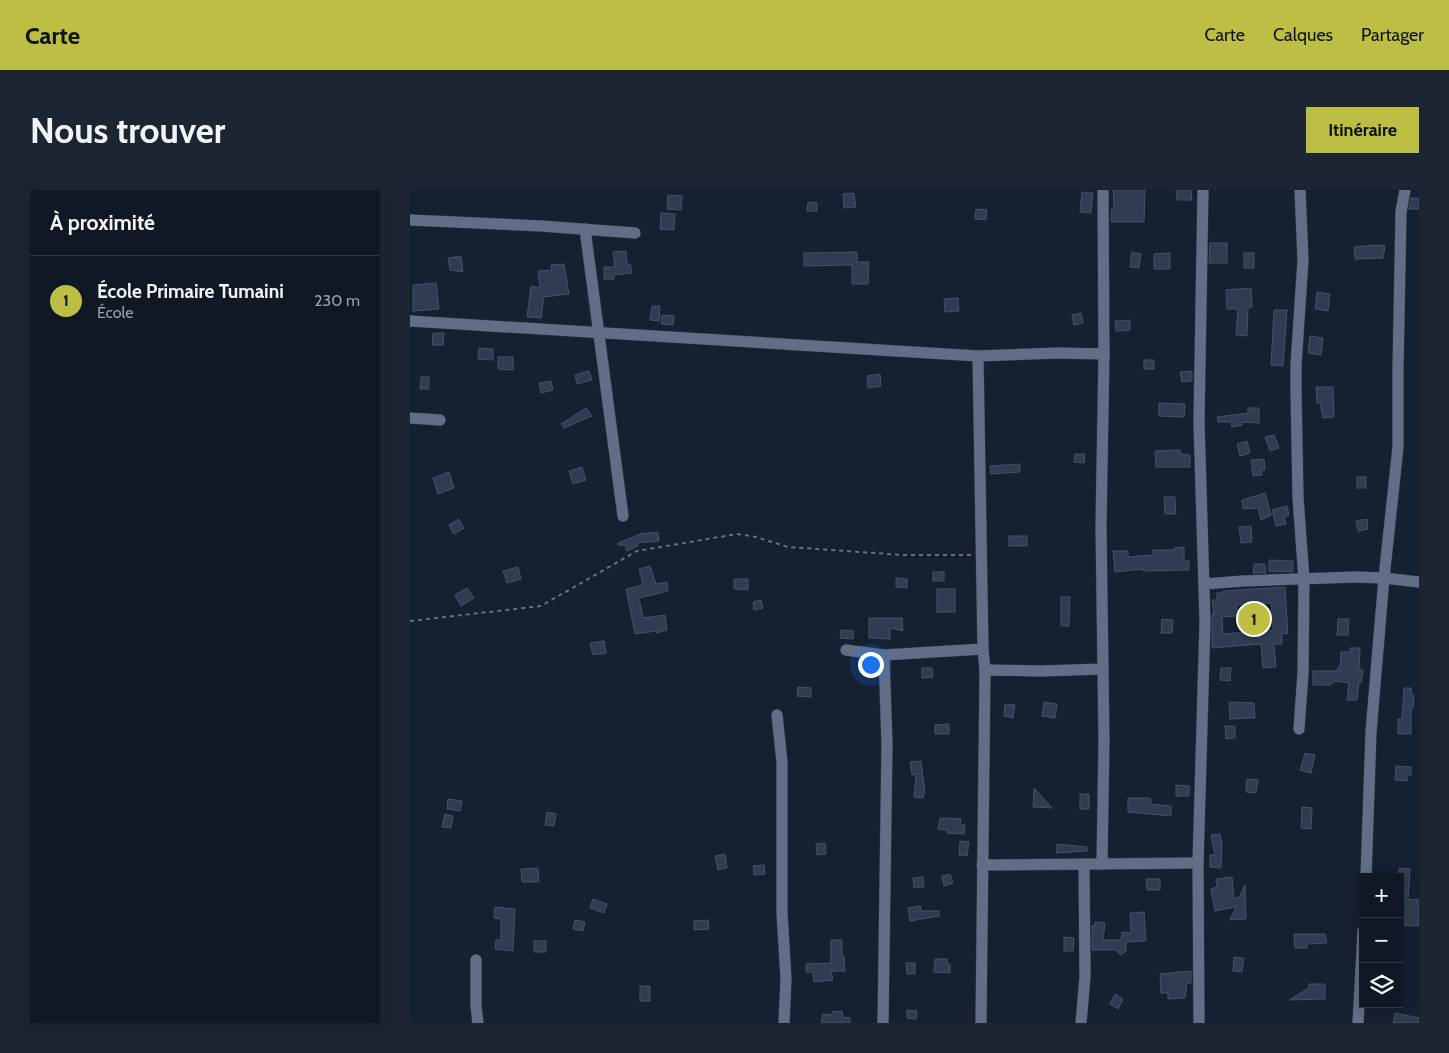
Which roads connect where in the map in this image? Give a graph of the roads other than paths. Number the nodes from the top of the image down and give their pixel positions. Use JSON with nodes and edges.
{"nodes":[{"id":1,"x":1103,"y":190,"type":"edge"},
{"id":2,"x":1202,"y":190,"type":"edge"},
{"id":3,"x":1300,"y":190,"type":"edge"},
{"id":4,"x":1404,"y":190,"type":"edge"},
{"id":5,"x":410,"y":220,"type":"edge"},
{"id":6,"x":585,"y":229,"type":"junction"},
{"id":7,"x":635,"y":233,"type":"dead end"},
{"id":8,"x":410,"y":321,"type":"edge"},
{"id":9,"x":598,"y":332,"type":"junction"},
{"id":10,"x":1104,"y":354,"type":"junction"},
{"id":11,"x":978,"y":356,"type":"junction"},
{"id":12,"x":410,"y":418,"type":"edge"},
{"id":13,"x":440,"y":420,"type":"dead end"},
{"id":14,"x":623,"y":516,"type":"dead end"},
{"id":15,"x":1384,"y":578,"type":"junction"},
{"id":16,"x":1304,"y":580,"type":"junction"},
{"id":17,"x":1419,"y":582,"type":"edge"},
{"id":18,"x":1204,"y":584,"type":"junction"},
{"id":19,"x":983,"y":649,"type":"junction"},
{"id":20,"x":846,"y":650,"type":"dead end"},
{"id":21,"x":884,"y":655,"type":"junction"},
{"id":22,"x":1103,"y":669,"type":"junction"},
{"id":23,"x":986,"y":670,"type":"junction"},
{"id":24,"x":777,"y":715,"type":"dead end"},
{"id":25,"x":1299,"y":729,"type":"dead end"},
{"id":26,"x":1198,"y":863,"type":"junction"},
{"id":27,"x":1084,"y":864,"type":"junction"},
{"id":28,"x":1102,"y":864,"type":"junction"},
{"id":29,"x":982,"y":865,"type":"junction"},
{"id":30,"x":1366,"y":873,"type":"edge"},
{"id":31,"x":476,"y":960,"type":"dead end"},
{"id":32,"x":1361,"y":963,"type":"edge"},
{"id":33,"x":478,"y":1023,"type":"edge"},
{"id":34,"x":784,"y":1023,"type":"edge"},
{"id":35,"x":883,"y":1023,"type":"edge"},
{"id":36,"x":981,"y":1023,"type":"edge"},
{"id":37,"x":1081,"y":1023,"type":"edge"},
{"id":38,"x":1200,"y":1023,"type":"edge"},
{"id":39,"x":1358,"y":1023,"type":"edge"}],
"edges":[{"from":1,"to":10,"type":"street"},
{"from":2,"to":18,"type":"street"},
{"from":3,"to":16,"type":"street"},
{"from":4,"to":15,"type":"street"},
{"from":5,"to":6,"type":"street"},
{"from":6,"to":7,"type":"street"},
{"from":6,"to":9,"type":"street"},
{"from":8,"to":9,"type":"street"},
{"from":9,"to":11,"type":"street"},
{"from":9,"to":14,"type":"street"},
{"from":10,"to":11,"type":"street"},
{"from":10,"to":22,"type":"street"},
{"from":11,"to":19,"type":"street"},
{"from":12,"to":13,"type":"street"},
{"from":15,"to":16,"type":"street"},
{"from":15,"to":17,"type":"street"},
{"from":15,"to":30,"type":"street"},
{"from":16,"to":18,"type":"street"},
{"from":16,"to":25,"type":"street"},
{"from":18,"to":26,"type":"street"},
{"from":19,"to":21,"type":"street"},
{"from":19,"to":23,"type":"street"},
{"from":20,"to":21,"type":"street"},
{"from":21,"to":35,"type":"street"},
{"from":22,"to":23,"type":"street"},
{"from":22,"to":28,"type":"street"},
{"from":23,"to":29,"type":"street"},
{"from":24,"to":34,"type":"street"},
{"from":26,"to":28,"type":"street"},
{"from":26,"to":38,"type":"street"},
{"from":27,"to":28,"type":"street"},
{"from":27,"to":29,"type":"street"},
{"from":27,"to":37,"type":"street"},
{"from":29,"to":36,"type":"street"},
{"from":31,"to":33,"type":"street"},
{"from":32,"to":39,"type":"street"}]}
